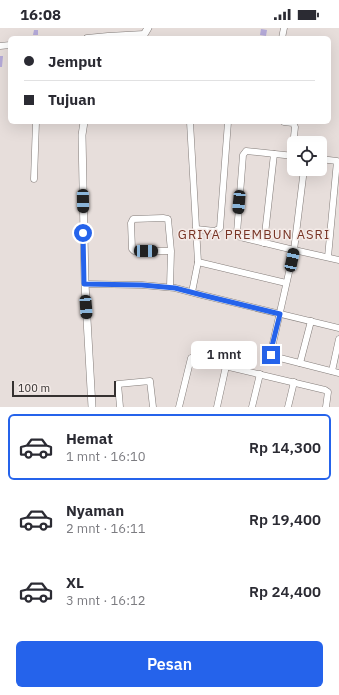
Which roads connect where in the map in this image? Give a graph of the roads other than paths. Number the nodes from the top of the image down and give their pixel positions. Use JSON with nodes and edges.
{"nodes":[{"id":1,"x":145,"y":33,"type":"edge"},
{"id":2,"x":108,"y":36,"type":"edge"},
{"id":3,"x":36,"y":124,"type":"edge"},
{"id":4,"x":84,"y":124,"type":"edge"},
{"id":5,"x":192,"y":124,"type":"edge"},
{"id":6,"x":228,"y":124,"type":"edge"},
{"id":7,"x":293,"y":124,"type":"edge"},
{"id":8,"x":294,"y":136,"type":"edge"},
{"id":9,"x":274,"y":154,"type":"junction"},
{"id":10,"x":287,"y":155,"type":"edge"},
{"id":11,"x":327,"y":160,"type":"edge"},
{"id":12,"x":338,"y":161,"type":"edge"},
{"id":13,"x":303,"y":176,"type":"edge"},
{"id":14,"x":34,"y":179,"type":"dead end"},
{"id":15,"x":196,"y":228,"type":"junction"},
{"id":16,"x":264,"y":243,"type":"junction"},
{"id":17,"x":294,"y":250,"type":"junction"},
{"id":18,"x":171,"y":251,"type":"junction"},
{"id":19,"x":328,"y":258,"type":"junction"},
{"id":20,"x":339,"y":260,"type":"edge"},
{"id":21,"x":198,"y":262,"type":"junction"},
{"id":22,"x":286,"y":283,"type":"junction"},
{"id":23,"x":84,"y":284,"type":"junction"},
{"id":24,"x":170,"y":287,"type":"junction"},
{"id":25,"x":192,"y":292,"type":"junction"},
{"id":26,"x":280,"y":314,"type":"junction"},
{"id":27,"x":311,"y":322,"type":"junction"},
{"id":28,"x":339,"y":328,"type":"edge"},
{"id":29,"x":339,"y":339,"type":"edge"},
{"id":30,"x":300,"y":363,"type":"junction"},
{"id":31,"x":226,"y":366,"type":"junction"},
{"id":32,"x":332,"y":371,"type":"junction"},
{"id":33,"x":339,"y":373,"type":"edge"},
{"id":34,"x":260,"y":374,"type":"junction"},
{"id":35,"x":294,"y":382,"type":"junction"},
{"id":36,"x":92,"y":407,"type":"edge"},
{"id":37,"x":120,"y":407,"type":"edge"},
{"id":38,"x":153,"y":407,"type":"edge"},
{"id":39,"x":179,"y":407,"type":"edge"},
{"id":40,"x":217,"y":407,"type":"edge"},
{"id":41,"x":252,"y":407,"type":"edge"},
{"id":42,"x":288,"y":407,"type":"edge"},
{"id":43,"x":326,"y":407,"type":"edge"}],
"edges":[{"from":1,"to":2,"type":"street"},
{"from":3,"to":14,"type":"street"},
{"from":4,"to":23,"type":"street"},
{"from":5,"to":15,"type":"street"},
{"from":6,"to":15,"type":"street"},
{"from":7,"to":8,"type":"street"},
{"from":9,"to":10,"type":"street"},
{"from":9,"to":16,"type":"street"},
{"from":9,"to":16,"type":"street"},
{"from":11,"to":12,"type":"street"},
{"from":12,"to":19,"type":"street"},
{"from":13,"to":17,"type":"street"},
{"from":15,"to":21,"type":"street"},
{"from":16,"to":17,"type":"street"},
{"from":17,"to":19,"type":"street"},
{"from":17,"to":22,"type":"street"},
{"from":18,"to":18,"type":"street"},
{"from":18,"to":24,"type":"street"},
{"from":19,"to":20,"type":"street"},
{"from":21,"to":22,"type":"street"},
{"from":21,"to":25,"type":"street"},
{"from":22,"to":26,"type":"street"},
{"from":23,"to":24,"type":"street"},
{"from":23,"to":36,"type":"street"},
{"from":24,"to":25,"type":"street"},
{"from":25,"to":26,"type":"street"},
{"from":26,"to":27,"type":"street"},
{"from":26,"to":30,"type":"street"},
{"from":27,"to":28,"type":"street"},
{"from":27,"to":30,"type":"street"},
{"from":29,"to":32,"type":"street"},
{"from":30,"to":32,"type":"street"},
{"from":31,"to":34,"type":"street"},
{"from":31,"to":39,"type":"street"},
{"from":31,"to":40,"type":"street"},
{"from":32,"to":33,"type":"street"},
{"from":34,"to":35,"type":"street"},
{"from":34,"to":41,"type":"street"},
{"from":35,"to":42,"type":"street"},
{"from":35,"to":43,"type":"street"},
{"from":37,"to":38,"type":"street"}]}
